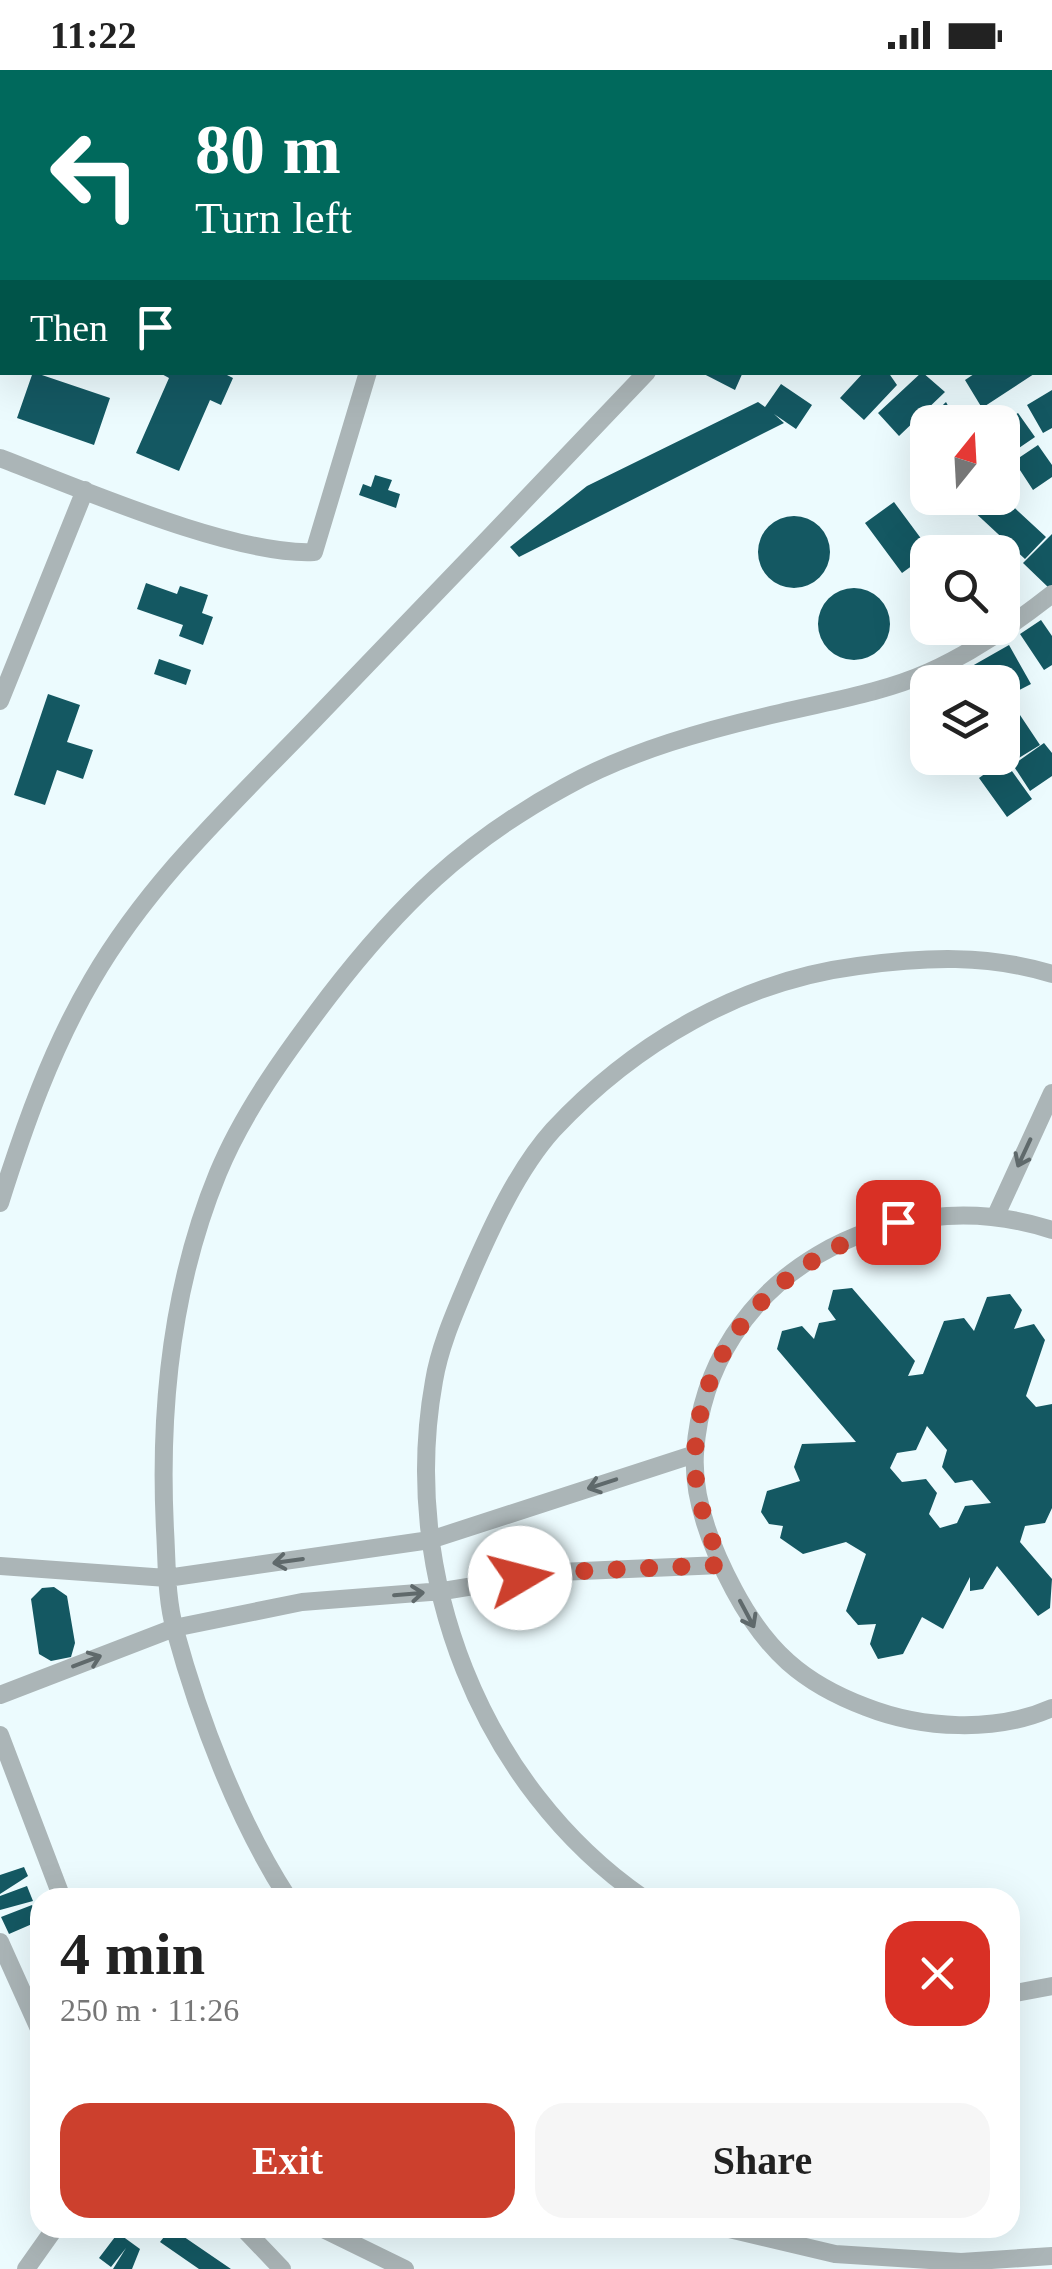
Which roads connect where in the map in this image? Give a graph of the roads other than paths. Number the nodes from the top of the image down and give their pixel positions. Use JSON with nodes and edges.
{"nodes":[{"id":1,"x":367,"y":375,"type":"edge"},
{"id":2,"x":644,"y":375,"type":"edge"},
{"id":3,"x":0,"y":458,"type":"edge"},
{"id":4,"x":85,"y":490,"type":"junction"},
{"id":5,"x":1052,"y":594,"type":"edge"},
{"id":6,"x":6,"y":670,"type":"edge"},
{"id":7,"x":0,"y":701,"type":"edge"},
{"id":8,"x":1052,"y":974,"type":"edge"},
{"id":9,"x":1052,"y":1094,"type":"edge"},
{"id":10,"x":0,"y":1203,"type":"edge"},
{"id":11,"x":997,"y":1214,"type":"junction"},
{"id":12,"x":1052,"y":1230,"type":"edge"},
{"id":13,"x":695,"y":1454,"type":"junction"},
{"id":14,"x":430,"y":1540,"type":"junction"},
{"id":15,"x":721,"y":1565,"type":"junction"},
{"id":16,"x":0,"y":1566,"type":"edge"},
{"id":17,"x":167,"y":1578,"type":"junction"},
{"id":18,"x":442,"y":1591,"type":"junction"},
{"id":19,"x":174,"y":1628,"type":"junction"},
{"id":20,"x":0,"y":1695,"type":"edge"},
{"id":21,"x":1052,"y":1708,"type":"edge"},
{"id":22,"x":0,"y":1735,"type":"edge"},
{"id":23,"x":58,"y":1888,"type":"edge"},
{"id":24,"x":282,"y":1888,"type":"edge"},
{"id":25,"x":631,"y":1888,"type":"edge"},
{"id":26,"x":0,"y":1942,"type":"edge"},
{"id":27,"x":1052,"y":1986,"type":"edge"},
{"id":28,"x":1020,"y":1992,"type":"edge"},
{"id":29,"x":30,"y":2009,"type":"edge"},
{"id":30,"x":48,"y":2238,"type":"edge"},
{"id":31,"x":253,"y":2238,"type":"edge"},
{"id":32,"x":341,"y":2238,"type":"edge"},
{"id":33,"x":767,"y":2238,"type":"edge"},
{"id":34,"x":1052,"y":2256,"type":"edge"},
{"id":35,"x":26,"y":2269,"type":"edge"},
{"id":36,"x":282,"y":2269,"type":"edge"},
{"id":37,"x":405,"y":2269,"type":"edge"}],
"edges":[{"from":1,"to":4,"type":"street"},
{"from":2,"to":10,"type":"street"},
{"from":3,"to":4,"type":"street"},
{"from":4,"to":6,"type":"street"},
{"from":5,"to":17,"type":"street"},
{"from":6,"to":7,"type":"street"},
{"from":8,"to":14,"type":"street"},
{"from":9,"to":11,"type":"street","one_way":true},
{"from":11,"to":12,"type":"street"},
{"from":11,"to":13,"type":"street"},
{"from":13,"to":14,"type":"street","one_way":true},
{"from":13,"to":15,"type":"street"},
{"from":14,"to":17,"type":"street","one_way":true},
{"from":14,"to":18,"type":"street"},
{"from":15,"to":18,"type":"street"},
{"from":15,"to":21,"type":"street","one_way":true},
{"from":16,"to":17,"type":"street"},
{"from":17,"to":19,"type":"street"},
{"from":19,"to":18,"type":"street","one_way":true},
{"from":18,"to":25,"type":"street"},
{"from":20,"to":19,"type":"street","one_way":true},
{"from":19,"to":24,"type":"street"},
{"from":22,"to":23,"type":"street"},
{"from":26,"to":29,"type":"street"},
{"from":27,"to":28,"type":"street"},
{"from":30,"to":35,"type":"street"},
{"from":31,"to":36,"type":"street"},
{"from":32,"to":37,"type":"street"},
{"from":33,"to":34,"type":"street"}]}
